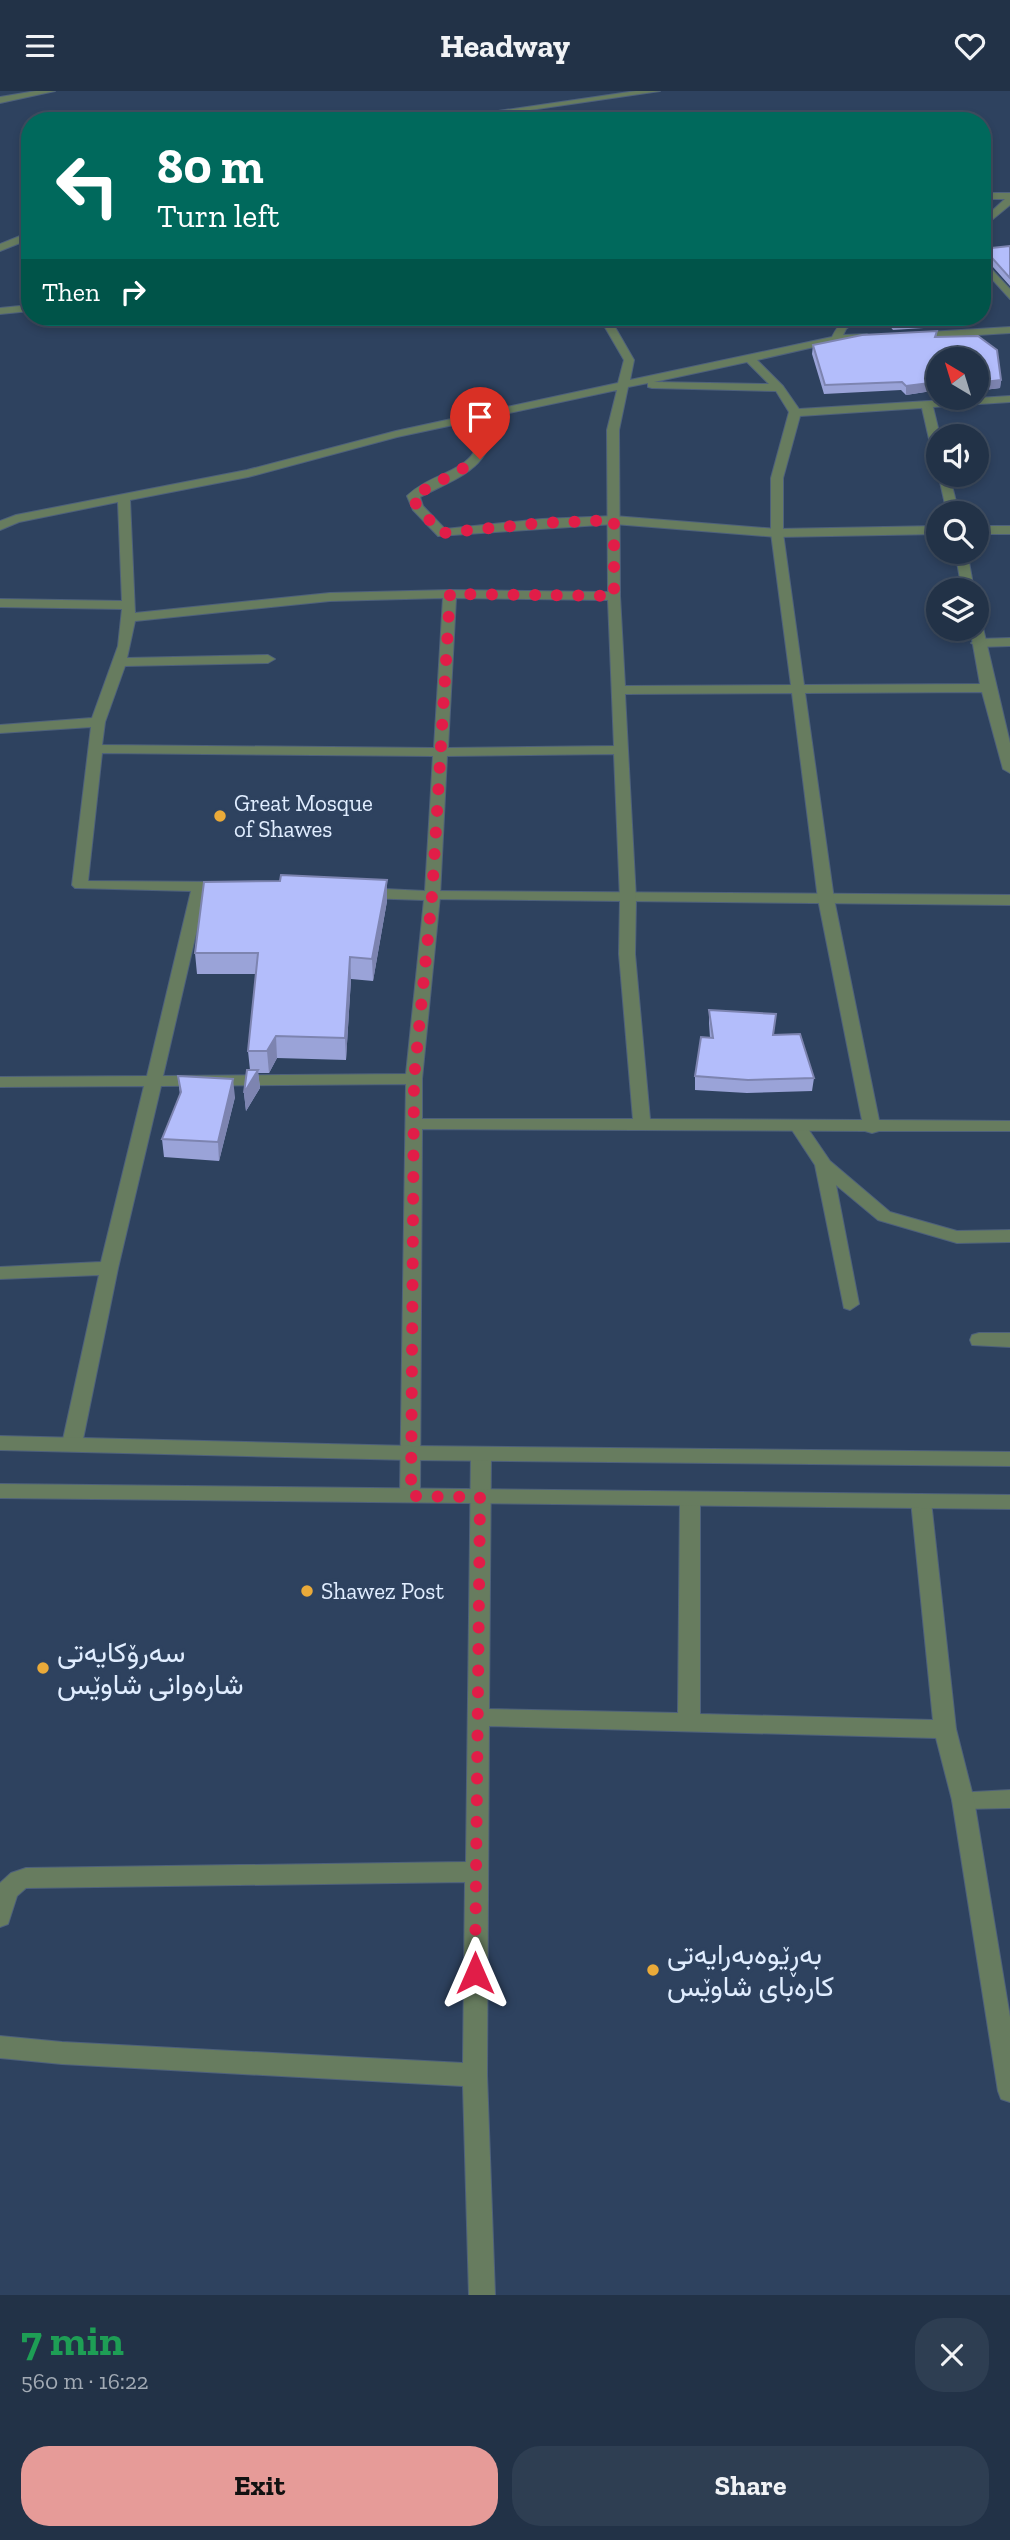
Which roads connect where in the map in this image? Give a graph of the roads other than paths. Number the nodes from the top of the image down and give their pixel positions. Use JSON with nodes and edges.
{"nodes":[{"id":1,"x":51,"y":91,"type":"edge"},
{"id":2,"x":656,"y":91,"type":"edge"},
{"id":3,"x":0,"y":100,"type":"edge"},
{"id":4,"x":501,"y":112,"type":"edge"},
{"id":5,"x":991,"y":196,"type":"edge"},
{"id":6,"x":1010,"y":198,"type":"edge"},
{"id":7,"x":991,"y":216,"type":"edge"},
{"id":8,"x":21,"y":239,"type":"edge"},
{"id":9,"x":0,"y":248,"type":"edge"},
{"id":10,"x":991,"y":273,"type":"edge"},
{"id":11,"x":1010,"y":296,"type":"edge"},
{"id":12,"x":21,"y":309,"type":"edge"},
{"id":13,"x":0,"y":311,"type":"edge"},
{"id":14,"x":610,"y":326,"type":"edge"},
{"id":15,"x":838,"y":326,"type":"edge"},
{"id":16,"x":1010,"y":330,"type":"edge"},
{"id":17,"x":902,"y":336,"type":"edge"},
{"id":18,"x":876,"y":337,"type":"edge"},
{"id":19,"x":836,"y":339,"type":"junction"},
{"id":20,"x":749,"y":358,"type":"junction"},
{"id":21,"x":624,"y":384,"type":"junction"},
{"id":22,"x":779,"y":388,"type":"junction"},
{"id":23,"x":1010,"y":399,"type":"edge"},
{"id":24,"x":989,"y":401,"type":"edge"},
{"id":25,"x":926,"y":407,"type":"edge"},
{"id":26,"x":795,"y":412,"type":"junction"},
{"id":27,"x":487,"y":414,"type":"junction"},
{"id":28,"x":124,"y":499,"type":"junction"},
{"id":29,"x":614,"y":520,"type":"junction"},
{"id":30,"x":1,"y":526,"type":"edge"},
{"id":31,"x":926,"y":530,"type":"edge"},
{"id":32,"x":989,"y":530,"type":"edge"},
{"id":33,"x":1010,"y":530,"type":"edge"},
{"id":34,"x":777,"y":533,"type":"junction"},
{"id":35,"x":450,"y":594,"type":"junction"},
{"id":36,"x":614,"y":596,"type":"junction"},
{"id":37,"x":0,"y":603,"type":"edge"},
{"id":38,"x":130,"y":611,"type":"junction"},
{"id":39,"x":1010,"y":642,"type":"edge"},
{"id":40,"x":978,"y":643,"type":"joint"},
{"id":41,"x":268,"y":659,"type":"dead end"},
{"id":42,"x":120,"y":662,"type":"junction"},
{"id":43,"x":988,"y":688,"type":"junction"},
{"id":44,"x":799,"y":689,"type":"junction"},
{"id":45,"x":617,"y":690,"type":"junction"},
{"id":46,"x":97,"y":722,"type":"junction"},
{"id":47,"x":0,"y":729,"type":"edge"},
{"id":48,"x":94,"y":749,"type":"junction"},
{"id":49,"x":620,"y":750,"type":"junction"},
{"id":50,"x":438,"y":752,"type":"junction"},
{"id":51,"x":1010,"y":767,"type":"edge"},
{"id":52,"x":200,"y":886,"type":"junction"},
{"id":53,"x":241,"y":887,"type":"edge"},
{"id":54,"x":350,"y":892,"type":"edge"},
{"id":55,"x":432,"y":896,"type":"junction"},
{"id":56,"x":628,"y":899,"type":"junction"},
{"id":57,"x":826,"y":899,"type":"junction"},
{"id":58,"x":1010,"y":899,"type":"edge"},
{"id":59,"x":414,"y":1079,"type":"junction"},
{"id":60,"x":154,"y":1080,"type":"junction"},
{"id":61,"x":0,"y":1081,"type":"edge"},
{"id":62,"x":642,"y":1123,"type":"junction"},
{"id":63,"x":416,"y":1125,"type":"junction"},
{"id":64,"x":798,"y":1126,"type":"junction"},
{"id":65,"x":1010,"y":1126,"type":"edge"},
{"id":66,"x":872,"y":1128,"type":"junction"},
{"id":67,"x":824,"y":1165,"type":"junction"},
{"id":68,"x":1010,"y":1236,"type":"edge"},
{"id":69,"x":109,"y":1268,"type":"junction"},
{"id":70,"x":0,"y":1273,"type":"edge"},
{"id":71,"x":850,"y":1304,"type":"dead end"},
{"id":72,"x":979,"y":1340,"type":"dead end"},
{"id":73,"x":1010,"y":1340,"type":"edge"},
{"id":74,"x":0,"y":1443,"type":"edge"},
{"id":75,"x":72,"y":1444,"type":"junction"},
{"id":76,"x":411,"y":1453,"type":"junction"},
{"id":77,"x":481,"y":1454,"type":"junction"},
{"id":78,"x":1010,"y":1459,"type":"edge"},
{"id":79,"x":0,"y":1491,"type":"edge"},
{"id":80,"x":411,"y":1496,"type":"junction"},
{"id":81,"x":480,"y":1497,"type":"junction"},
{"id":82,"x":690,"y":1499,"type":"junction"},
{"id":83,"x":921,"y":1501,"type":"junction"},
{"id":84,"x":1010,"y":1502,"type":"edge"},
{"id":85,"x":477,"y":1717,"type":"junction"},
{"id":86,"x":689,"y":1723,"type":"junction"},
{"id":87,"x":945,"y":1729,"type":"junction"},
{"id":88,"x":963,"y":1800,"type":"junction"},
{"id":89,"x":1010,"y":1800,"type":"edge"},
{"id":90,"x":476,"y":1872,"type":"junction"},
{"id":91,"x":0,"y":1917,"type":"edge"},
{"id":92,"x":0,"y":2047,"type":"edge"},
{"id":93,"x":475,"y":2074,"type":"junction"},
{"id":94,"x":1010,"y":2091,"type":"edge"},
{"id":95,"x":482,"y":2295,"type":"edge"}],
"edges":[{"from":1,"to":3,"type":"street"},
{"from":2,"to":4,"type":"street"},
{"from":5,"to":6,"type":"street"},
{"from":6,"to":7,"type":"street"},
{"from":8,"to":9,"type":"street"},
{"from":10,"to":11,"type":"street"},
{"from":12,"to":13,"type":"street"},
{"from":14,"to":21,"type":"street"},
{"from":15,"to":19,"type":"street"},
{"from":16,"to":17,"type":"street"},
{"from":18,"to":19,"type":"street"},
{"from":19,"to":20,"type":"street"},
{"from":20,"to":21,"type":"street"},
{"from":20,"to":22,"type":"street"},
{"from":21,"to":22,"type":"street"},
{"from":21,"to":27,"type":"street"},
{"from":21,"to":29,"type":"street"},
{"from":22,"to":26,"type":"street"},
{"from":23,"to":24,"type":"street"},
{"from":25,"to":26,"type":"street"},
{"from":26,"to":34,"type":"street"},
{"from":27,"to":28,"type":"street"},
{"from":27,"to":29,"type":"street"},
{"from":28,"to":30,"type":"street"},
{"from":28,"to":38,"type":"street"},
{"from":29,"to":34,"type":"street"},
{"from":29,"to":36,"type":"street"},
{"from":31,"to":34,"type":"street"},
{"from":32,"to":33,"type":"street"},
{"from":34,"to":44,"type":"street"},
{"from":35,"to":36,"type":"street"},
{"from":35,"to":38,"type":"street"},
{"from":35,"to":50,"type":"street"},
{"from":36,"to":45,"type":"street"},
{"from":37,"to":38,"type":"street"},
{"from":38,"to":42,"type":"street"},
{"from":39,"to":40,"type":"street"},
{"from":40,"to":43,"type":"street"},
{"from":41,"to":42,"type":"street"},
{"from":42,"to":46,"type":"street"},
{"from":43,"to":44,"type":"street"},
{"from":43,"to":51,"type":"street"},
{"from":44,"to":45,"type":"street"},
{"from":44,"to":57,"type":"street"},
{"from":45,"to":49,"type":"street"},
{"from":46,"to":47,"type":"street"},
{"from":46,"to":48,"type":"street"},
{"from":48,"to":50,"type":"street"},
{"from":48,"to":52,"type":"street"},
{"from":49,"to":50,"type":"street"},
{"from":49,"to":56,"type":"street"},
{"from":50,"to":55,"type":"street"},
{"from":52,"to":53,"type":"street"},
{"from":52,"to":60,"type":"street"},
{"from":54,"to":55,"type":"street"},
{"from":55,"to":56,"type":"street"},
{"from":55,"to":59,"type":"street"},
{"from":56,"to":57,"type":"street"},
{"from":56,"to":62,"type":"street"},
{"from":57,"to":58,"type":"street"},
{"from":57,"to":66,"type":"street"},
{"from":59,"to":60,"type":"street"},
{"from":59,"to":63,"type":"street"},
{"from":60,"to":61,"type":"street"},
{"from":60,"to":69,"type":"street"},
{"from":62,"to":63,"type":"street"},
{"from":62,"to":64,"type":"street"},
{"from":63,"to":76,"type":"street"},
{"from":64,"to":66,"type":"street"},
{"from":64,"to":67,"type":"street"},
{"from":65,"to":66,"type":"street"},
{"from":67,"to":68,"type":"street"},
{"from":67,"to":71,"type":"street"},
{"from":69,"to":70,"type":"street"},
{"from":69,"to":75,"type":"street"},
{"from":72,"to":73,"type":"street"},
{"from":74,"to":75,"type":"street"},
{"from":75,"to":76,"type":"street"},
{"from":76,"to":77,"type":"street"},
{"from":76,"to":80,"type":"street"},
{"from":77,"to":78,"type":"street"},
{"from":77,"to":81,"type":"street"},
{"from":79,"to":80,"type":"street"},
{"from":80,"to":81,"type":"street"},
{"from":81,"to":82,"type":"street"},
{"from":81,"to":85,"type":"street"},
{"from":82,"to":83,"type":"street"},
{"from":82,"to":86,"type":"street"},
{"from":83,"to":84,"type":"street"},
{"from":83,"to":87,"type":"street"},
{"from":85,"to":86,"type":"street"},
{"from":85,"to":90,"type":"street"},
{"from":86,"to":87,"type":"street"},
{"from":87,"to":88,"type":"street"},
{"from":88,"to":89,"type":"street"},
{"from":88,"to":94,"type":"street"},
{"from":90,"to":91,"type":"street"},
{"from":90,"to":93,"type":"street"},
{"from":92,"to":93,"type":"street"},
{"from":93,"to":95,"type":"street"}]}
